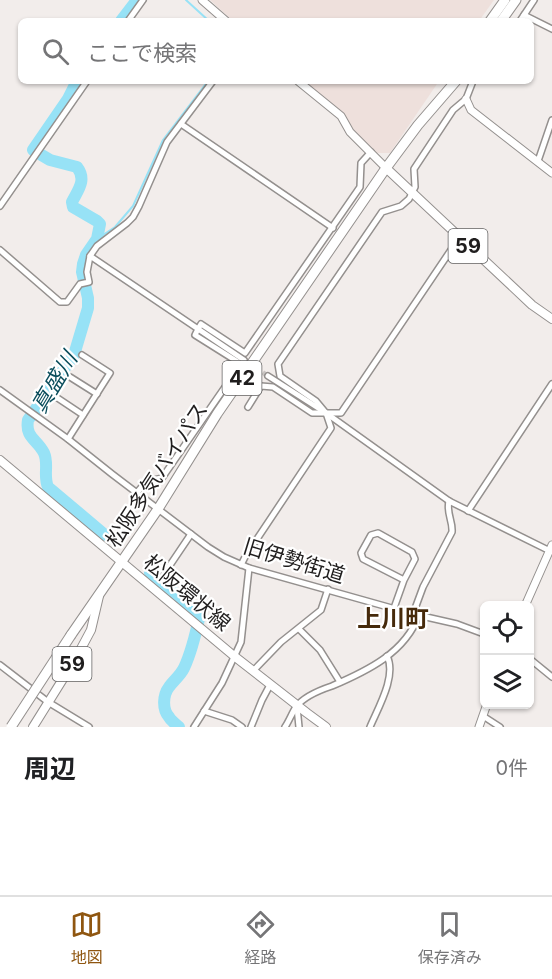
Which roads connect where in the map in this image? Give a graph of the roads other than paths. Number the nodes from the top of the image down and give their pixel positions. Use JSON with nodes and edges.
{"nodes":[{"id":1,"x":142,"y":0,"type":"edge"},
{"id":2,"x":202,"y":0,"type":"edge"},
{"id":3,"x":505,"y":0,"type":"edge"},
{"id":4,"x":516,"y":0,"type":"edge"},
{"id":5,"x":534,"y":0,"type":"edge"},
{"id":6,"x":524,"y":15,"type":"junction"},
{"id":7,"x":130,"y":18,"type":"edge"},
{"id":8,"x":223,"y":18,"type":"edge"},
{"id":9,"x":492,"y":18,"type":"edge"},
{"id":10,"x":503,"y":18,"type":"edge"},
{"id":11,"x":522,"y":18,"type":"edge"},
{"id":12,"x":530,"y":18,"type":"edge"},
{"id":13,"x":534,"y":20,"type":"edge"},
{"id":14,"x":552,"y":29,"type":"edge"},
{"id":15,"x":85,"y":84,"type":"edge"},
{"id":16,"x":211,"y":84,"type":"edge"},
{"id":17,"x":302,"y":84,"type":"edge"},
{"id":18,"x":446,"y":84,"type":"edge"},
{"id":19,"x":453,"y":84,"type":"edge"},
{"id":20,"x":472,"y":84,"type":"edge"},
{"id":21,"x":466,"y":99,"type":"junction"},
{"id":22,"x":552,"y":120,"type":"edge"},
{"id":23,"x":181,"y":124,"type":"junction"},
{"id":24,"x":418,"y":125,"type":"junction"},
{"id":25,"x":371,"y":152,"type":"junction"},
{"id":26,"x":538,"y":161,"type":"junction"},
{"id":27,"x":386,"y":168,"type":"junction"},
{"id":28,"x":552,"y":173,"type":"edge"},
{"id":29,"x":413,"y":193,"type":"junction"},
{"id":30,"x":0,"y":206,"type":"edge"},
{"id":31,"x":333,"y":228,"type":"junction"},
{"id":32,"x":459,"y":238,"type":"junction"},
{"id":33,"x":0,"y":250,"type":"edge"},
{"id":34,"x":90,"y":256,"type":"junction"},
{"id":35,"x":552,"y":319,"type":"edge"},
{"id":36,"x":198,"y":329,"type":"junction"},
{"id":37,"x":82,"y":355,"type":"dead end"},
{"id":38,"x":244,"y":360,"type":"tunnel mouth"},
{"id":39,"x":70,"y":376,"type":"dead end"},
{"id":40,"x":268,"y":376,"type":"tunnel mouth"},
{"id":41,"x":552,"y":384,"type":"edge"},
{"id":42,"x":0,"y":390,"type":"edge"},
{"id":43,"x":97,"y":394,"type":"junction"},
{"id":44,"x":56,"y":398,"type":"dead end"},
{"id":45,"x":248,"y":407,"type":"dead end"},
{"id":46,"x":326,"y":413,"type":"junction"},
{"id":47,"x":83,"y":415,"type":"junction"},
{"id":48,"x":68,"y":439,"type":"junction"},
{"id":49,"x":0,"y":460,"type":"edge"},
{"id":50,"x":137,"y":493,"type":"junction"},
{"id":51,"x":449,"y":501,"type":"junction"},
{"id":52,"x":158,"y":509,"type":"junction"},
{"id":53,"x":468,"y":511,"type":"junction"},
{"id":54,"x":191,"y":534,"type":"junction"},
{"id":55,"x":551,"y":548,"type":"edge"},
{"id":56,"x":122,"y":562,"type":"junction"},
{"id":57,"x":544,"y":564,"type":"junction"},
{"id":58,"x":241,"y":565,"type":"junction"},
{"id":59,"x":552,"y":567,"type":"edge"},
{"id":60,"x":249,"y":568,"type":"junction"},
{"id":61,"x":164,"y":574,"type":"dead end"},
{"id":62,"x":404,"y":580,"type":"junction"},
{"id":63,"x":328,"y":589,"type":"junction"},
{"id":64,"x":99,"y":596,"type":"junction"},
{"id":65,"x":527,"y":601,"type":"edge"},
{"id":66,"x":394,"y":608,"type":"junction"},
{"id":67,"x":416,"y":614,"type":"junction"},
{"id":68,"x":299,"y":628,"type":"junction"},
{"id":69,"x":480,"y":633,"type":"edge"},
{"id":70,"x":234,"y":656,"type":"junction"},
{"id":71,"x":387,"y":656,"type":"junction"},
{"id":72,"x":534,"y":662,"type":"edge"},
{"id":73,"x":0,"y":665,"type":"edge"},
{"id":74,"x":254,"y":671,"type":"junction"},
{"id":75,"x":552,"y":677,"type":"edge"},
{"id":76,"x":340,"y":682,"type":"junction"},
{"id":77,"x":270,"y":685,"type":"junction"},
{"id":78,"x":48,"y":702,"type":"junction"},
{"id":79,"x":297,"y":706,"type":"junction"},
{"id":80,"x":486,"y":709,"type":"edge"},
{"id":81,"x":204,"y":711,"type":"junction"},
{"id":82,"x":483,"y":716,"type":"junction"},
{"id":83,"x":11,"y":727,"type":"edge"},
{"id":84,"x":33,"y":727,"type":"edge"},
{"id":85,"x":89,"y":727,"type":"edge"},
{"id":86,"x":194,"y":727,"type":"edge"},
{"id":87,"x":242,"y":727,"type":"edge"},
{"id":88,"x":251,"y":727,"type":"edge"},
{"id":89,"x":285,"y":727,"type":"edge"},
{"id":90,"x":299,"y":727,"type":"edge"},
{"id":91,"x":326,"y":727,"type":"edge"},
{"id":92,"x":370,"y":727,"type":"edge"},
{"id":93,"x":479,"y":727,"type":"edge"},
{"id":94,"x":500,"y":727,"type":"edge"}],
"edges":[{"from":1,"to":7,"type":"street"},
{"from":2,"to":8,"type":"street"},
{"from":3,"to":9,"type":"highway"},
{"from":4,"to":10,"type":"highway"},
{"from":5,"to":6,"type":"street"},
{"from":6,"to":11,"type":"street"},
{"from":6,"to":12,"type":"street"},
{"from":13,"to":14,"type":"street"},
{"from":15,"to":30,"type":"street"},
{"from":16,"to":23,"type":"street"},
{"from":17,"to":25,"type":"street"},
{"from":18,"to":24,"type":"highway","name":"松阪多気バイパス","number":"42"},
{"from":19,"to":24,"type":"highway","name":"松阪多気バイパス","number":"42"},
{"from":20,"to":21,"type":"street"},
{"from":21,"to":26,"type":"street"},
{"from":21,"to":29,"type":"street"},
{"from":22,"to":26,"type":"street"},
{"from":23,"to":31,"type":"street"},
{"from":23,"to":34,"type":"street"},
{"from":24,"to":27,"type":"highway","name":"松阪多気バイパス","number":"42"},
{"from":25,"to":27,"type":"street"},
{"from":25,"to":31,"type":"street"},
{"from":26,"to":28,"type":"street"},
{"from":27,"to":29,"type":"main road","number":"59"},
{"from":27,"to":52,"type":"highway","name":"松阪多気バイパス","number":"42"},
{"from":29,"to":32,"type":"main road","number":"59"},
{"from":29,"to":46,"type":"street"},
{"from":31,"to":36,"type":"street"},
{"from":32,"to":35,"type":"main road","number":"59"},
{"from":32,"to":46,"type":"street"},
{"from":33,"to":34,"type":"street"},
{"from":34,"to":36,"type":"street"},
{"from":36,"to":38,"type":"street"},
{"from":36,"to":50,"type":"street"},
{"from":37,"to":43,"type":"street"},
{"from":39,"to":43,"type":"street"},
{"from":40,"to":46,"type":"street"},
{"from":41,"to":53,"type":"street"},
{"from":42,"to":48,"type":"street","name":"旧伊勢街道"},
{"from":43,"to":47,"type":"street"},
{"from":44,"to":47,"type":"street"},
{"from":45,"to":46,"type":"street"},
{"from":46,"to":51,"type":"street"},
{"from":46,"to":58,"type":"street"},
{"from":47,"to":48,"type":"street"},
{"from":48,"to":50,"type":"street","name":"旧伊勢街道"},
{"from":49,"to":56,"type":"main road","name":"松阪環状線"},
{"from":50,"to":52,"type":"street","name":"旧伊勢街道"},
{"from":51,"to":53,"type":"street"},
{"from":51,"to":67,"type":"street"},
{"from":52,"to":54,"type":"street","name":"旧伊勢街道"},
{"from":52,"to":56,"type":"highway","name":"松阪多気バイパス","number":"42"},
{"from":53,"to":55,"type":"street"},
{"from":54,"to":58,"type":"street","name":"旧伊勢街道"},
{"from":54,"to":61,"type":"street"},
{"from":55,"to":57,"type":"street"},
{"from":56,"to":64,"type":"highway","name":"松阪多気バイパス","number":"42"},
{"from":56,"to":70,"type":"main road","name":"松阪環状線"},
{"from":57,"to":59,"type":"street"},
{"from":57,"to":65,"type":"street"},
{"from":58,"to":60,"type":"street","name":"旧伊勢街道"},
{"from":60,"to":63,"type":"street","name":"旧伊勢街道"},
{"from":60,"to":70,"type":"street"},
{"from":62,"to":62,"type":"street"},
{"from":62,"to":66,"type":"street"},
{"from":63,"to":66,"type":"street","name":"旧伊勢街道"},
{"from":63,"to":68,"type":"street"},
{"from":64,"to":78,"type":"main road","number":"59"},
{"from":64,"to":83,"type":"highway","name":"松阪多気バイパス","number":"42","bridge":true},
{"from":66,"to":67,"type":"street","name":"旧伊勢街道"},
{"from":67,"to":69,"type":"street","name":"旧伊勢街道"},
{"from":67,"to":71,"type":"street"},
{"from":68,"to":74,"type":"street"},
{"from":68,"to":76,"type":"street"},
{"from":70,"to":74,"type":"main road","name":"松阪環状線"},
{"from":70,"to":81,"type":"street"},
{"from":71,"to":76,"type":"street"},
{"from":71,"to":92,"type":"street"},
{"from":72,"to":75,"type":"street"},
{"from":73,"to":78,"type":"street"},
{"from":74,"to":77,"type":"main road","name":"松阪環状線"},
{"from":76,"to":79,"type":"street"},
{"from":77,"to":79,"type":"main road","name":"松阪環状線"},
{"from":77,"to":88,"type":"street"},
{"from":78,"to":84,"type":"main road","number":"59"},
{"from":78,"to":85,"type":"street"},
{"from":79,"to":89,"type":"street"},
{"from":79,"to":90,"type":"street"},
{"from":79,"to":91,"type":"main road","name":"松阪環状線"},
{"from":80,"to":82,"type":"street"},
{"from":81,"to":86,"type":"street"},
{"from":81,"to":87,"type":"street"},
{"from":82,"to":93,"type":"street"},
{"from":82,"to":94,"type":"street"}]}
